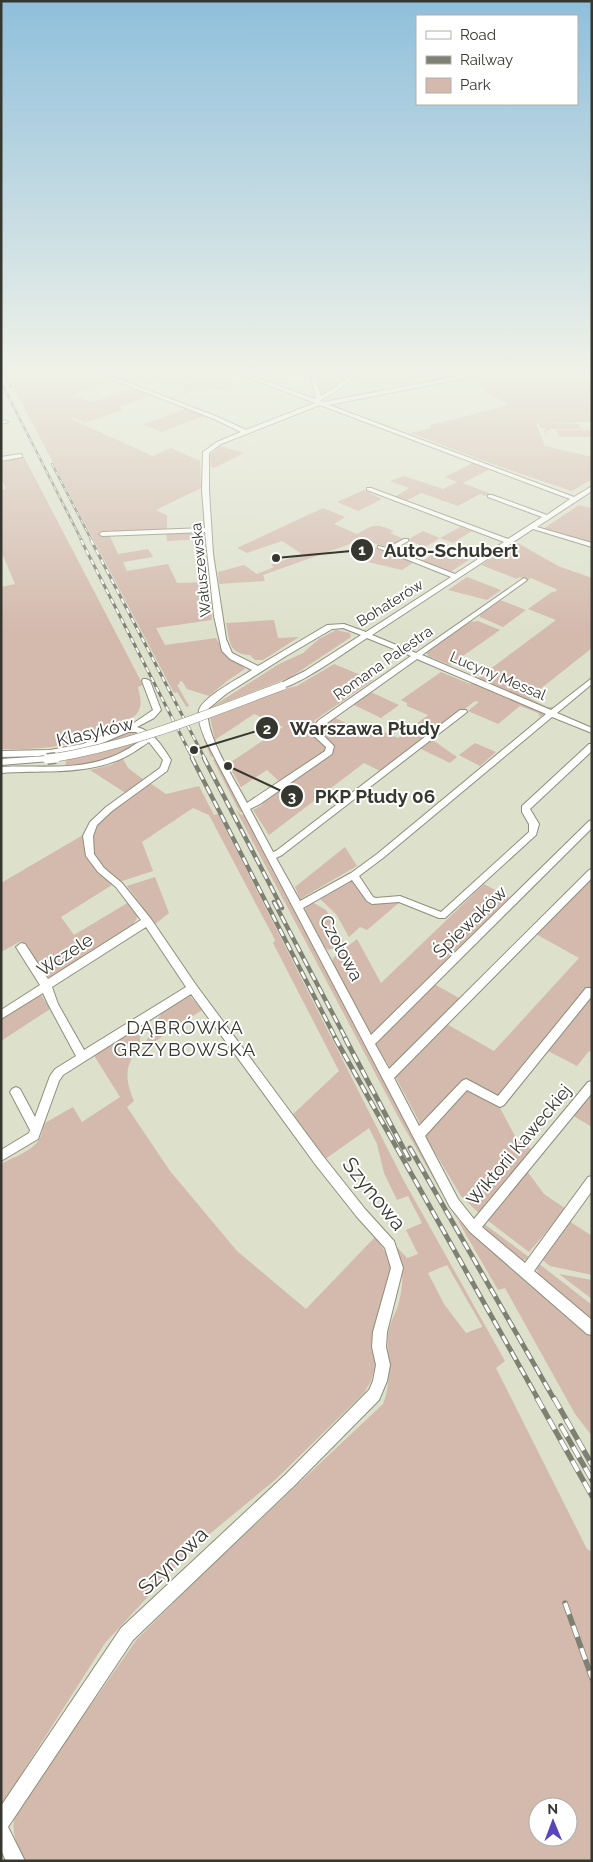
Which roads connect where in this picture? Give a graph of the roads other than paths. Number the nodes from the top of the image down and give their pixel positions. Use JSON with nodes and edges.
{"nodes":[{"id":1,"x":206,"y":458,"type":"edge"},
{"id":2,"x":468,"y":458,"type":"edge"},
{"id":3,"x":591,"y":488,"type":"edge"},
{"id":4,"x":368,"y":489,"type":"dead end"},
{"id":5,"x":490,"y":496,"type":"dead end"},
{"id":6,"x":575,"y":499,"type":"junction"},
{"id":7,"x":548,"y":517,"type":"junction"},
{"id":8,"x":532,"y":527,"type":"junction"},
{"id":9,"x":209,"y":530,"type":"junction"},
{"id":10,"x":102,"y":534,"type":"dead end"},
{"id":11,"x":406,"y":540,"type":"dead end"},
{"id":12,"x":509,"y":542,"type":"junction"},
{"id":13,"x":592,"y":545,"type":"edge"},
{"id":14,"x":380,"y":547,"type":"dead end"},
{"id":15,"x":388,"y":550,"type":"junction"},
{"id":16,"x":457,"y":577,"type":"junction"},
{"id":17,"x":524,"y":580,"type":"dead end"},
{"id":18,"x":365,"y":635,"type":"junction"},
{"id":19,"x":417,"y":656,"type":"junction"},
{"id":20,"x":259,"y":670,"type":"junction"},
{"id":21,"x":592,"y":680,"type":"edge"},
{"id":22,"x":146,"y":681,"type":"dead end"},
{"id":23,"x":463,"y":712,"type":"dead end"},
{"id":24,"x":552,"y":714,"type":"junction"},
{"id":25,"x":192,"y":720,"type":"joint"},
{"id":26,"x":131,"y":729,"type":"junction"},
{"id":27,"x":592,"y":731,"type":"edge"},
{"id":28,"x":149,"y":739,"type":"junction"},
{"id":29,"x":592,"y":746,"type":"edge"},
{"id":30,"x":1,"y":754,"type":"edge"},
{"id":31,"x":1,"y":762,"type":"edge"},
{"id":32,"x":1,"y":770,"type":"edge"},
{"id":33,"x":245,"y":808,"type":"junction"},
{"id":34,"x":592,"y":823,"type":"edge"},
{"id":35,"x":272,"y":856,"type":"junction"},
{"id":36,"x":592,"y":872,"type":"edge"},
{"id":37,"x":354,"y":875,"type":"junction"},
{"id":38,"x":298,"y":907,"type":"junction"},
{"id":39,"x":147,"y":921,"type":"junction"},
{"id":40,"x":21,"y":947,"type":"dead end"},
{"id":41,"x":47,"y":987,"type":"junction"},
{"id":42,"x":192,"y":988,"type":"junction"},
{"id":43,"x":590,"y":991,"type":"dead end"},
{"id":44,"x":1,"y":1016,"type":"edge"},
{"id":45,"x":370,"y":1043,"type":"junction"},
{"id":46,"x":82,"y":1056,"type":"junction"},
{"id":47,"x":387,"y":1078,"type":"junction"},
{"id":48,"x":592,"y":1086,"type":"edge"},
{"id":49,"x":16,"y":1092,"type":"dead end"},
{"id":50,"x":36,"y":1130,"type":"junction"},
{"id":51,"x":418,"y":1134,"type":"junction"},
{"id":52,"x":1,"y":1156,"type":"edge"},
{"id":53,"x":592,"y":1181,"type":"edge"},
{"id":54,"x":474,"y":1228,"type":"junction"},
{"id":55,"x":526,"y":1272,"type":"junction"},
{"id":56,"x":592,"y":1329,"type":"edge"},
{"id":57,"x":1,"y":1822,"type":"edge"},
{"id":58,"x":1,"y":1831,"type":"edge"},
{"id":59,"x":16,"y":1861,"type":"edge"}],
"edges":[{"from":1,"to":9,"type":"street","name":"Wałuszewska"},
{"from":2,"to":6,"type":"street"},
{"from":3,"to":6,"type":"street","name":"Bohaterów"},
{"from":4,"to":12,"type":"street"},
{"from":5,"to":7,"type":"street"},
{"from":6,"to":7,"type":"street","name":"Bohaterów"},
{"from":7,"to":8,"type":"street","name":"Bohaterów"},
{"from":8,"to":12,"type":"street","name":"Bohaterów"},
{"from":8,"to":13,"type":"street"},
{"from":9,"to":10,"type":"street"},
{"from":9,"to":20,"type":"street","name":"Wałuszewska"},
{"from":11,"to":15,"type":"street"},
{"from":12,"to":16,"type":"street","name":"Bohaterów"},
{"from":14,"to":15,"type":"street"},
{"from":15,"to":16,"type":"street"},
{"from":16,"to":18,"type":"street","name":"Bohaterów"},
{"from":17,"to":19,"type":"street","name":"Romana Palestra"},
{"from":18,"to":19,"type":"street","name":"Lucyny Messal"},
{"from":18,"to":20,"type":"street","name":"Czołowa"},
{"from":18,"to":25,"type":"street","name":"Bohaterów","bridge":true},
{"from":19,"to":24,"type":"street","name":"Lucyny Messal"},
{"from":19,"to":33,"type":"street","name":"Romana Palestra"},
{"from":20,"to":33,"type":"street","name":"Czołowa"},
{"from":21,"to":24,"type":"street"},
{"from":22,"to":26,"type":"street"},
{"from":23,"to":35,"type":"street"},
{"from":24,"to":27,"type":"street","name":"Lucyny Messal"},
{"from":24,"to":37,"type":"street"},
{"from":25,"to":31,"type":"street","name":"Klasyków","bridge":true},
{"from":26,"to":28,"type":"street","name":"Szynowa"},
{"from":26,"to":30,"type":"street"},
{"from":28,"to":32,"type":"street"},
{"from":28,"to":39,"type":"street","name":"Szynowa"},
{"from":29,"to":37,"type":"street"},
{"from":33,"to":35,"type":"street","name":"Czołowa"},
{"from":34,"to":45,"type":"street","name":"Śpiewaków"},
{"from":35,"to":38,"type":"street","name":"Czołowa"},
{"from":36,"to":47,"type":"street"},
{"from":37,"to":38,"type":"street"},
{"from":38,"to":45,"type":"street","name":"Czołowa"},
{"from":39,"to":41,"type":"street","name":"Wczele"},
{"from":39,"to":42,"type":"street","name":"Szynowa"},
{"from":40,"to":41,"type":"street"},
{"from":41,"to":44,"type":"street","name":"Wczele"},
{"from":41,"to":46,"type":"street"},
{"from":42,"to":46,"type":"street"},
{"from":42,"to":57,"type":"street","name":"Szynowa"},
{"from":43,"to":51,"type":"street"},
{"from":45,"to":47,"type":"street","name":"Czołowa"},
{"from":46,"to":50,"type":"street"},
{"from":47,"to":51,"type":"street","name":"Czołowa"},
{"from":48,"to":54,"type":"street","name":"Wiktorii Kaweckiej"},
{"from":49,"to":50,"type":"street"},
{"from":50,"to":52,"type":"street"},
{"from":51,"to":54,"type":"street","name":"Czołowa"},
{"from":53,"to":55,"type":"street"},
{"from":54,"to":55,"type":"street","name":"Czołowa"},
{"from":55,"to":56,"type":"street","name":"Czołowa"},
{"from":58,"to":59,"type":"street"}]}
